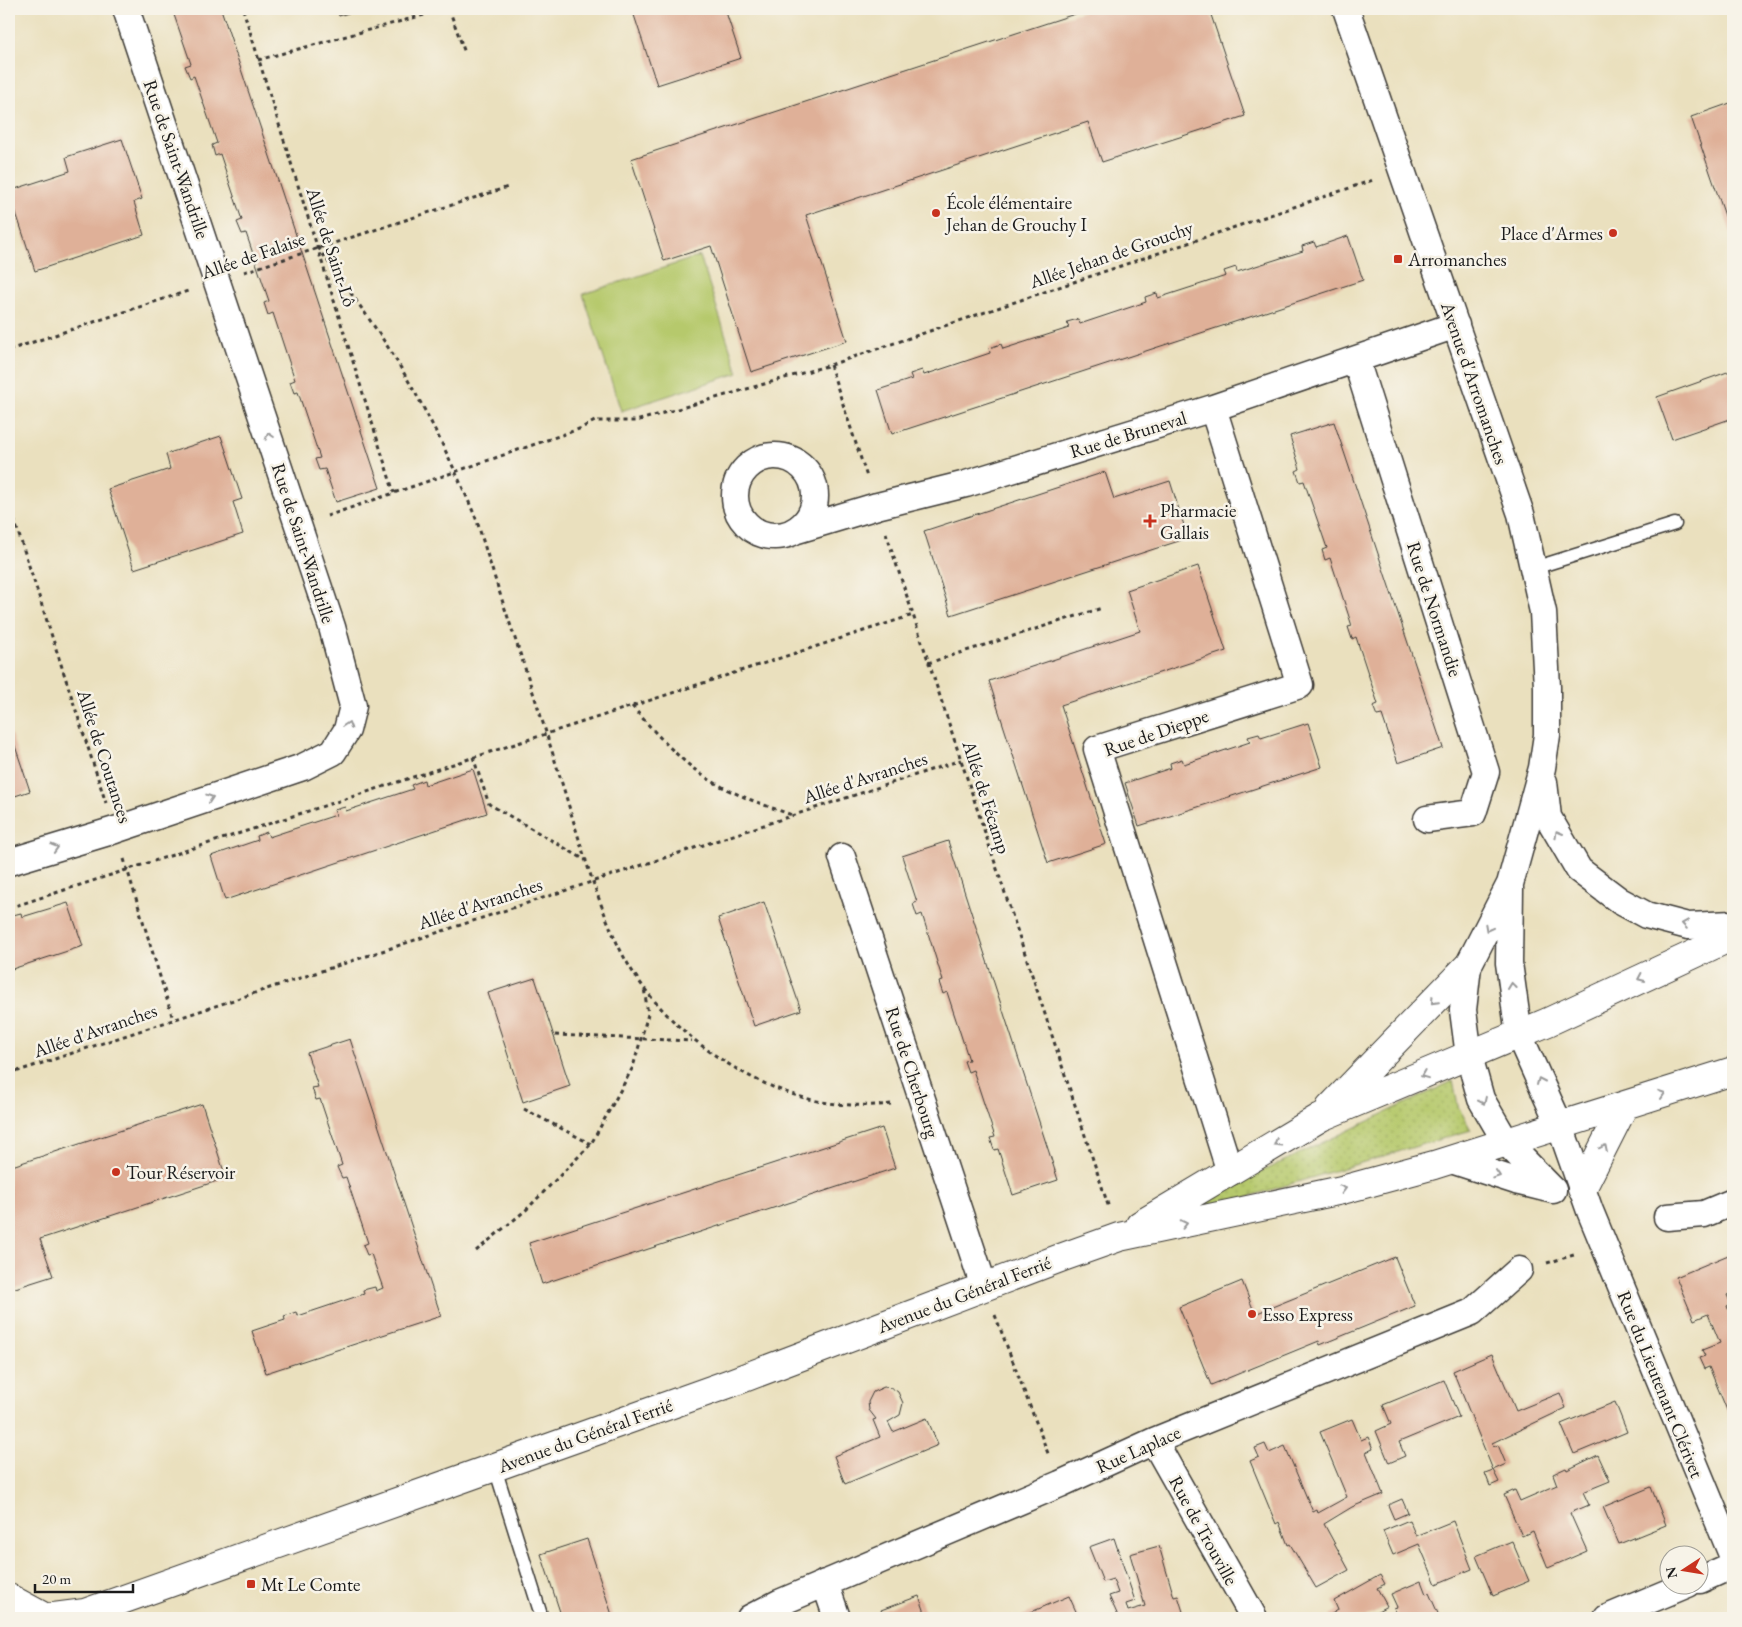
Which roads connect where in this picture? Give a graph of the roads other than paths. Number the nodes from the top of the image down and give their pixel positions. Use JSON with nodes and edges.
{"nodes":[{"id":1,"x":126,"y":9,"type":"edge"},
{"id":2,"x":1346,"y":9,"type":"edge"},
{"id":3,"x":1456,"y":325,"type":"junction"},
{"id":4,"x":1356,"y":360,"type":"junction"},
{"id":5,"x":1213,"y":408,"type":"junction"},
{"id":6,"x":1675,"y":524,"type":"dead end"},
{"id":7,"x":797,"y":530,"type":"dead end"},
{"id":8,"x":1534,"y":568,"type":"junction"},
{"id":9,"x":1542,"y":768,"type":"junction"},
{"id":10,"x":1427,"y":819,"type":"dead end"},
{"id":11,"x":842,"y":857,"type":"dead end"},
{"id":12,"x":9,"y":862,"type":"edge"},
{"id":13,"x":1510,"y":884,"type":"junction"},
{"id":14,"x":1733,"y":924,"type":"edge"},
{"id":15,"x":1733,"y":936,"type":"edge"},
{"id":16,"x":1468,"y":966,"type":"junction"},
{"id":17,"x":1519,"y":1035,"type":"junction"},
{"id":18,"x":1470,"y":1056,"type":"junction"},
{"id":19,"x":1733,"y":1071,"type":"edge"},
{"id":20,"x":1624,"y":1106,"type":"junction"},
{"id":21,"x":1321,"y":1117,"type":"junction"},
{"id":22,"x":1560,"y":1126,"type":"junction"},
{"id":23,"x":1506,"y":1142,"type":"junction"},
{"id":24,"x":1451,"y":1160,"type":"junction"},
{"id":25,"x":1230,"y":1172,"type":"junction"},
{"id":26,"x":1553,"y":1190,"type":"junction"},
{"id":27,"x":1586,"y":1200,"type":"junction"},
{"id":28,"x":1733,"y":1202,"type":"edge"},
{"id":29,"x":1667,"y":1217,"type":"dead end"},
{"id":30,"x":1119,"y":1237,"type":"junction"},
{"id":31,"x":1519,"y":1270,"type":"dead end"},
{"id":32,"x":984,"y":1287,"type":"junction"},
{"id":33,"x":1154,"y":1441,"type":"junction"},
{"id":34,"x":495,"y":1468,"type":"junction"},
{"id":35,"x":1733,"y":1557,"type":"edge"},
{"id":36,"x":1733,"y":1565,"type":"edge"},
{"id":37,"x":1710,"y":1575,"type":"edge"},
{"id":38,"x":825,"y":1583,"type":"junction"},
{"id":39,"x":1664,"y":1594,"type":"edge"},
{"id":40,"x":9,"y":1598,"type":"edge"},
{"id":41,"x":46,"y":1618,"type":"edge"},
{"id":42,"x":542,"y":1618,"type":"edge"},
{"id":43,"x":750,"y":1618,"type":"edge"},
{"id":44,"x":837,"y":1618,"type":"edge"},
{"id":45,"x":1254,"y":1618,"type":"edge"},
{"id":46,"x":1607,"y":1618,"type":"edge"}],
"edges":[{"from":12,"to":1,"type":"street","name":"Rue de Saint-Wandrille","one_way":true},
{"from":2,"to":3,"type":"street","name":"Avenue d'Arromanches"},
{"from":3,"to":4,"type":"street","name":"Rue de Bruneval"},
{"from":3,"to":8,"type":"street","name":"Avenue d'Arromanches"},
{"from":4,"to":5,"type":"street","name":"Rue de Bruneval"},
{"from":4,"to":10,"type":"street","name":"Rue de Normandie"},
{"from":5,"to":7,"type":"street","name":"Rue de Bruneval"},
{"from":5,"to":25,"type":"street","name":"Rue de Dieppe"},
{"from":6,"to":8,"type":"lane"},
{"from":8,"to":9,"type":"street","name":"Avenue d'Arromanches"},
{"from":9,"to":13,"type":"street","name":"Avenue d'Arromanches"},
{"from":14,"to":9,"type":"street","name":"Avenue d'Arromanches","one_way":true},
{"from":11,"to":32,"type":"street","name":"Rue de Cherbourg"},
{"from":13,"to":16,"type":"street","name":"Avenue d'Arromanches","one_way":true},
{"from":17,"to":13,"type":"street","name":"Avenue d'Arromanches","one_way":true},
{"from":15,"to":17,"type":"street","one_way":true},
{"from":16,"to":18,"type":"street","name":"Avenue d'Arromanches"},
{"from":16,"to":21,"type":"street","one_way":true},
{"from":17,"to":18,"type":"street"},
{"from":22,"to":17,"type":"street","name":"Rue du Lieutenant Clérivet","one_way":true},
{"from":18,"to":21,"type":"street","one_way":true},
{"from":18,"to":23,"type":"street","one_way":true},
{"from":20,"to":19,"type":"street","one_way":true},
{"from":20,"to":22,"type":"street"},
{"from":27,"to":20,"type":"street","one_way":true},
{"from":21,"to":25,"type":"street","one_way":true},
{"from":22,"to":23,"type":"street"},
{"from":22,"to":27,"type":"street","name":"Rue du Lieutenant Clérivet"},
{"from":23,"to":24,"type":"street"},
{"from":23,"to":26,"type":"street"},
{"from":24,"to":26,"type":"street","one_way":true},
{"from":30,"to":24,"type":"street","one_way":true},
{"from":25,"to":30,"type":"street"},
{"from":26,"to":27,"type":"street"},
{"from":27,"to":35,"type":"street","name":"Rue du Lieutenant Clérivet"},
{"from":28,"to":29,"type":"street"},
{"from":30,"to":32,"type":"street","name":"Avenue du Général Ferrié"},
{"from":31,"to":33,"type":"street","name":"Rue Laplace"},
{"from":32,"to":34,"type":"street","name":"Avenue du Général Ferrié"},
{"from":33,"to":38,"type":"street","name":"Rue Laplace"},
{"from":33,"to":45,"type":"street","name":"Rue de Trouville"},
{"from":34,"to":41,"type":"street","name":"Avenue du Général Ferrié"},
{"from":34,"to":42,"type":"lane"},
{"from":36,"to":37,"type":"street"},
{"from":38,"to":43,"type":"street","name":"Rue Laplace"},
{"from":38,"to":44,"type":"street"},
{"from":39,"to":46,"type":"street"},
{"from":40,"to":41,"type":"street"}]}
